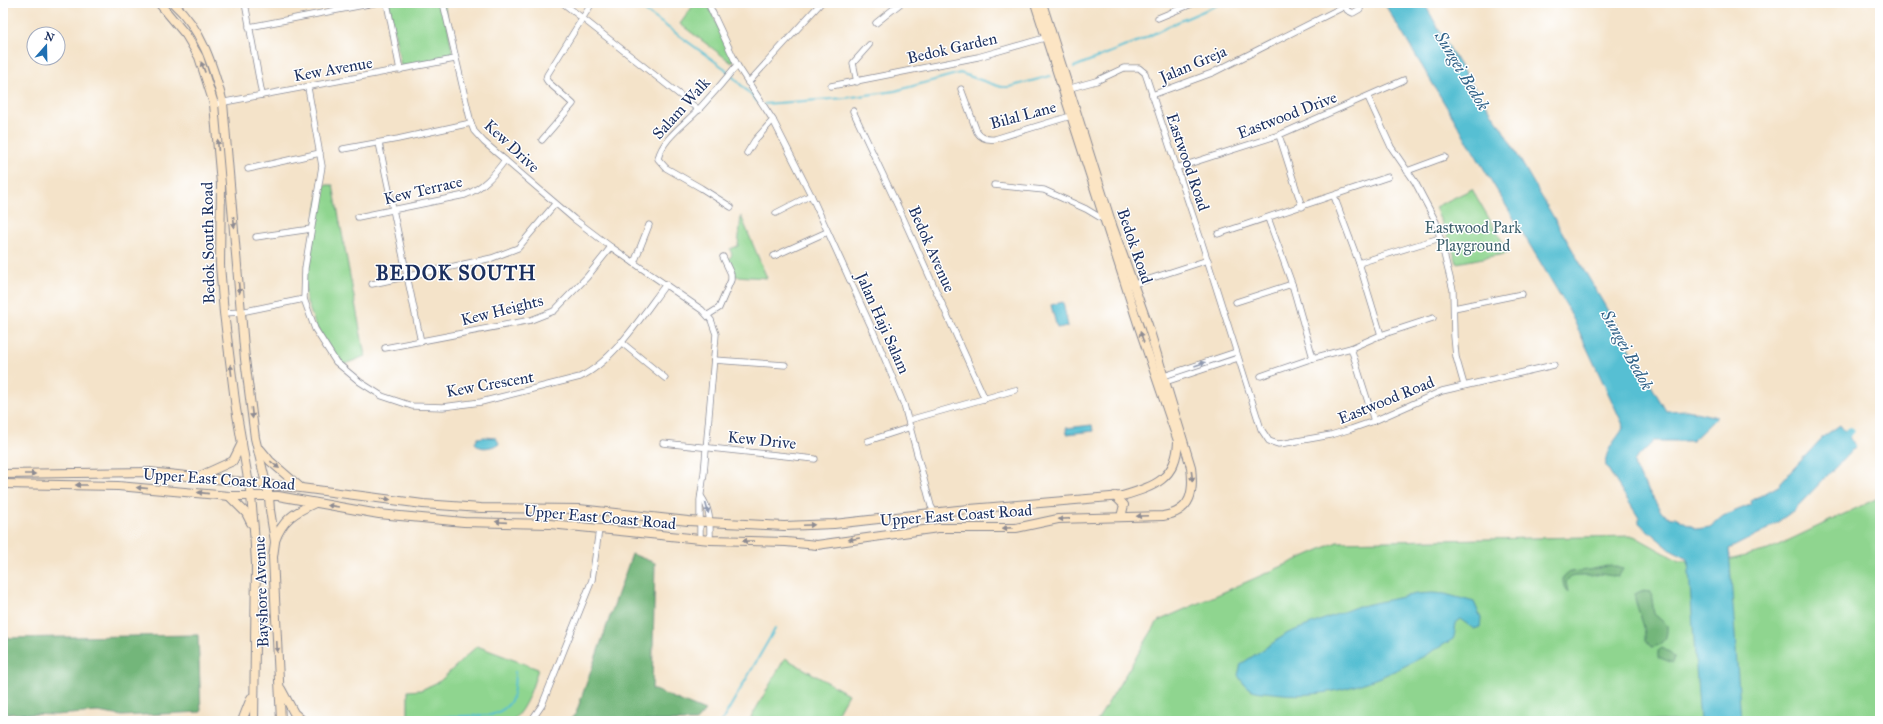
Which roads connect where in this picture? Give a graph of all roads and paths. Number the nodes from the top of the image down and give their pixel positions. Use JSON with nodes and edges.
{"nodes":[{"id":1,"x":159,"y":3,"type":"edge"},
{"id":2,"x":173,"y":3,"type":"edge"},
{"id":3,"x":245,"y":3,"type":"edge"},
{"id":4,"x":374,"y":3,"type":"edge"},
{"id":5,"x":387,"y":3,"type":"edge"},
{"id":6,"x":443,"y":3,"type":"edge"},
{"id":7,"x":562,"y":3,"type":"edge"},
{"id":8,"x":592,"y":3,"type":"edge"},
{"id":9,"x":708,"y":3,"type":"edge"},
{"id":10,"x":821,"y":3,"type":"edge"},
{"id":11,"x":901,"y":3,"type":"edge"},
{"id":12,"x":1035,"y":3,"type":"edge"},
{"id":13,"x":1042,"y":3,"type":"edge"},
{"id":14,"x":1362,"y":3,"type":"edge"},
{"id":15,"x":1191,"y":4,"type":"edge"},
{"id":16,"x":1345,"y":4,"type":"edge"},
{"id":17,"x":582,"y":18,"type":"junction"},
{"id":18,"x":1158,"y":18,"type":"dead end"},
{"id":19,"x":876,"y":23,"type":"dead end"},
{"id":20,"x":249,"y":27,"type":"junction"},
{"id":21,"x":1049,"y":37,"type":"junction"},
{"id":22,"x":869,"y":45,"type":"dead end"},
{"id":23,"x":456,"y":59,"type":"junction"},
{"id":24,"x":737,"y":65,"type":"junction"},
{"id":25,"x":400,"y":70,"type":"junction"},
{"id":26,"x":1404,"y":80,"type":"dead end"},
{"id":27,"x":857,"y":82,"type":"junction"},
{"id":28,"x":748,"y":83,"type":"junction"},
{"id":29,"x":831,"y":86,"type":"dead end"},
{"id":30,"x":308,"y":88,"type":"junction"},
{"id":31,"x":961,"y":89,"type":"dead end"},
{"id":32,"x":1066,"y":90,"type":"junction"},
{"id":33,"x":262,"y":95,"type":"junction"},
{"id":34,"x":1152,"y":95,"type":"junction"},
{"id":35,"x":1368,"y":96,"type":"junction"},
{"id":36,"x":223,"y":103,"type":"junction"},
{"id":37,"x":214,"y":104,"type":"junction"},
{"id":38,"x":699,"y":110,"type":"junction"},
{"id":39,"x":853,"y":111,"type":"dead end"},
{"id":40,"x":1074,"y":115,"type":"junction"},
{"id":41,"x":773,"y":120,"type":"junction"},
{"id":42,"x":471,"y":123,"type":"junction"},
{"id":43,"x":1279,"y":135,"type":"junction"},
{"id":44,"x":542,"y":140,"type":"dead end"},
{"id":45,"x":379,"y":143,"type":"junction"},
{"id":46,"x":343,"y":149,"type":"dead end"},
{"id":47,"x":320,"y":153,"type":"junction"},
{"id":48,"x":747,"y":153,"type":"dead end"},
{"id":49,"x":1445,"y":157,"type":"dead end"},
{"id":50,"x":505,"y":160,"type":"junction"},
{"id":51,"x":1176,"y":168,"type":"junction"},
{"id":52,"x":248,"y":169,"type":"dead end"},
{"id":53,"x":1407,"y":171,"type":"junction"},
{"id":54,"x":1388,"y":177,"type":"dead end"},
{"id":55,"x":994,"y":186,"type":"dead end"},
{"id":56,"x":811,"y":195,"type":"junction"},
{"id":57,"x":1334,"y":196,"type":"junction"},
{"id":58,"x":555,"y":204,"type":"junction"},
{"id":59,"x":730,"y":207,"type":"dead end"},
{"id":60,"x":1302,"y":207,"type":"junction"},
{"id":61,"x":393,"y":210,"type":"junction"},
{"id":62,"x":776,"y":213,"type":"dead end"},
{"id":63,"x":358,"y":217,"type":"dead end"},
{"id":64,"x":1268,"y":218,"type":"junction"},
{"id":65,"x":1104,"y":220,"type":"junction"},
{"id":66,"x":649,"y":225,"type":"dead end"},
{"id":67,"x":1112,"y":225,"type":"junction"},
{"id":68,"x":311,"y":229,"type":"junction"},
{"id":69,"x":827,"y":232,"type":"junction"},
{"id":70,"x":1218,"y":234,"type":"dead end"},
{"id":71,"x":256,"y":237,"type":"dead end"},
{"id":72,"x":1440,"y":238,"type":"junction"},
{"id":73,"x":611,"y":247,"type":"junction"},
{"id":74,"x":774,"y":256,"type":"dead end"},
{"id":75,"x":723,"y":257,"type":"dead end"},
{"id":76,"x":1208,"y":260,"type":"junction"},
{"id":77,"x":634,"y":263,"type":"junction"},
{"id":78,"x":1359,"y":263,"type":"junction"},
{"id":79,"x":408,"y":276,"type":"junction"},
{"id":80,"x":372,"y":284,"type":"dead end"},
{"id":81,"x":666,"y":284,"type":"junction"},
{"id":82,"x":1292,"y":284,"type":"junction"},
{"id":83,"x":1130,"y":286,"type":"junction"},
{"id":84,"x":1522,"y":294,"type":"dead end"},
{"id":85,"x":304,"y":299,"type":"junction"},
{"id":86,"x":1236,"y":302,"type":"dead end"},
{"id":87,"x":1454,"y":308,"type":"junction"},
{"id":88,"x":241,"y":312,"type":"junction"},
{"id":89,"x":224,"y":313,"type":"junction"},
{"id":90,"x":708,"y":315,"type":"junction"},
{"id":91,"x":1433,"y":318,"type":"dead end"},
{"id":92,"x":1381,"y":335,"type":"junction"},
{"id":93,"x":421,"y":342,"type":"junction"},
{"id":94,"x":621,"y":342,"type":"junction"},
{"id":95,"x":385,"y":348,"type":"dead end"},
{"id":96,"x":1351,"y":348,"type":"junction"},
{"id":97,"x":1236,"y":352,"type":"junction"},
{"id":98,"x":1238,"y":358,"type":"junction"},
{"id":99,"x":1313,"y":358,"type":"junction"},
{"id":100,"x":714,"y":360,"type":"junction"},
{"id":101,"x":785,"y":365,"type":"dead end"},
{"id":102,"x":1554,"y":365,"type":"dead end"},
{"id":103,"x":1261,"y":376,"type":"dead end"},
{"id":104,"x":665,"y":378,"type":"dead end"},
{"id":105,"x":1161,"y":380,"type":"junction"},
{"id":106,"x":1464,"y":385,"type":"junction"},
{"id":107,"x":1015,"y":390,"type":"dead end"},
{"id":108,"x":985,"y":399,"type":"junction"},
{"id":109,"x":909,"y":420,"type":"junction"},
{"id":110,"x":1374,"y":421,"type":"junction"},
{"id":111,"x":910,"y":427,"type":"junction"},
{"id":112,"x":255,"y":438,"type":"junction"},
{"id":113,"x":868,"y":441,"type":"dead end"},
{"id":114,"x":242,"y":443,"type":"junction"},
{"id":115,"x":662,"y":444,"type":"dead end"},
{"id":116,"x":706,"y":448,"type":"junction"},
{"id":117,"x":815,"y":458,"type":"dead end"},
{"id":118,"x":1171,"y":469,"type":"joint"},
{"id":119,"x":3,"y":474,"type":"edge"},
{"id":120,"x":200,"y":476,"type":"junction"},
{"id":121,"x":248,"y":483,"type":"junction"},
{"id":122,"x":3,"y":484,"type":"edge"},
{"id":123,"x":267,"y":485,"type":"junction"},
{"id":124,"x":301,"y":488,"type":"junction"},
{"id":125,"x":229,"y":496,"type":"junction"},
{"id":126,"x":251,"y":496,"type":"junction"},
{"id":127,"x":269,"y":496,"type":"junction"},
{"id":128,"x":701,"y":496,"type":"junction"},
{"id":129,"x":1115,"y":496,"type":"junction"},
{"id":130,"x":1190,"y":500,"type":"joint"},
{"id":131,"x":315,"y":503,"type":"junction"},
{"id":132,"x":935,"y":513,"type":"junction"},
{"id":133,"x":1121,"y":517,"type":"junction"},
{"id":134,"x":699,"y":521,"type":"junction"},
{"id":135,"x":710,"y":522,"type":"junction"},
{"id":136,"x":254,"y":529,"type":"junction"},
{"id":137,"x":599,"y":529,"type":"junction"},
{"id":138,"x":700,"y":539,"type":"junction"},
{"id":139,"x":710,"y":540,"type":"junction"},
{"id":140,"x":275,"y":542,"type":"junction"},
{"id":141,"x":254,"y":683,"type":"junction"},
{"id":142,"x":279,"y":686,"type":"junction"},
{"id":143,"x":242,"y":721,"type":"edge"},
{"id":144,"x":254,"y":721,"type":"edge"},
{"id":145,"x":281,"y":721,"type":"edge"},
{"id":146,"x":303,"y":721,"type":"edge"},
{"id":147,"x":531,"y":721,"type":"edge"}],
"edges":[{"from":37,"to":1,"type":"main road","name":"Bedok South Road","one_way":true},
{"from":2,"to":36,"type":"main road","name":"Bedok South Road"},
{"from":3,"to":20,"type":"street"},
{"from":4,"to":20,"type":"street"},
{"from":5,"to":25,"type":"street"},
{"from":6,"to":23,"type":"street","name":"Kew Drive"},
{"from":7,"to":17,"type":"street"},
{"from":8,"to":17,"type":"street"},
{"from":9,"to":24,"type":"street","name":"Jalan Haji Salam"},
{"from":10,"to":28,"type":"street"},
{"from":11,"to":19,"type":"street"},
{"from":12,"to":21,"type":"main road","name":"Bedok Road"},
{"from":13,"to":21,"type":"main road","name":"Bedok Road"},
{"from":14,"to":16,"type":"street","name":"Jalan Greja"},
{"from":15,"to":18,"type":"street"},
{"from":16,"to":34,"type":"street","name":"Jalan Greja"},
{"from":17,"to":38,"type":"street"},
{"from":17,"to":44,"type":"street"},
{"from":20,"to":33,"type":"street"},
{"from":21,"to":27,"type":"street","name":"Bedok Garden"},
{"from":21,"to":32,"type":"main road","name":"Bedok Road"},
{"from":22,"to":27,"type":"street"},
{"from":23,"to":25,"type":"street","name":"Kew Avenue"},
{"from":23,"to":42,"type":"street","name":"Kew Drive"},
{"from":24,"to":28,"type":"street","name":"Jalan Haji Salam"},
{"from":24,"to":38,"type":"street","name":"Salam Walk"},
{"from":25,"to":30,"type":"street","name":"Kew Avenue"},
{"from":26,"to":35,"type":"street","name":"Eastwood Drive"},
{"from":27,"to":29,"type":"street","name":"Bedok Garden"},
{"from":28,"to":41,"type":"street","name":"Jalan Haji Salam"},
{"from":30,"to":33,"type":"street","name":"Kew Avenue"},
{"from":30,"to":47,"type":"street","name":"Kew Crescent"},
{"from":31,"to":40,"type":"street","name":"Bilal Lane"},
{"from":32,"to":34,"type":"street","name":"Jalan Greja"},
{"from":32,"to":40,"type":"main road","name":"Bedok Road"},
{"from":33,"to":36,"type":"street","name":"Kew Avenue"},
{"from":34,"to":51,"type":"street","name":"Eastwood Road"},
{"from":35,"to":43,"type":"street","name":"Eastwood Drive"},
{"from":35,"to":53,"type":"street"},
{"from":36,"to":37,"type":"street","name":"Kew Avenue"},
{"from":36,"to":88,"type":"main road","name":"Bedok South Road","one_way":true},
{"from":89,"to":37,"type":"main road","name":"Bedok South Road","one_way":true},
{"from":38,"to":59,"type":"street","name":"Salam Walk"},
{"from":39,"to":108,"type":"street","name":"Bedok Avenue"},
{"from":40,"to":65,"type":"main road","name":"Bedok Road"},
{"from":40,"to":67,"type":"main road","name":"Bedok Road"},
{"from":41,"to":48,"type":"street"},
{"from":41,"to":56,"type":"street","name":"Jalan Haji Salam"},
{"from":42,"to":45,"type":"street"},
{"from":42,"to":50,"type":"street","name":"Kew Drive"},
{"from":43,"to":51,"type":"street","name":"Eastwood Drive"},
{"from":43,"to":60,"type":"street"},
{"from":45,"to":46,"type":"street"},
{"from":45,"to":61,"type":"street"},
{"from":47,"to":52,"type":"street"},
{"from":47,"to":68,"type":"street","name":"Kew Crescent"},
{"from":49,"to":53,"type":"street"},
{"from":50,"to":58,"type":"street","name":"Kew Drive"},
{"from":50,"to":61,"type":"street","name":"Kew Terrace"},
{"from":51,"to":76,"type":"street","name":"Eastwood Road"},
{"from":53,"to":72,"type":"street"},
{"from":54,"to":57,"type":"street"},
{"from":55,"to":65,"type":"street"},
{"from":56,"to":62,"type":"street"},
{"from":56,"to":69,"type":"street","name":"Jalan Haji Salam"},
{"from":57,"to":60,"type":"street"},
{"from":57,"to":78,"type":"street"},
{"from":58,"to":73,"type":"street","name":"Kew Drive"},
{"from":58,"to":79,"type":"street"},
{"from":60,"to":64,"type":"street"},
{"from":61,"to":63,"type":"street","name":"Kew Terrace"},
{"from":61,"to":79,"type":"street"},
{"from":64,"to":70,"type":"street"},
{"from":64,"to":82,"type":"street"},
{"from":65,"to":67,"type":"street"},
{"from":65,"to":83,"type":"main road","name":"Bedok Road"},
{"from":66,"to":77,"type":"street"},
{"from":67,"to":83,"type":"main road","name":"Bedok Road"},
{"from":68,"to":71,"type":"street"},
{"from":68,"to":85,"type":"street","name":"Kew Crescent"},
{"from":69,"to":74,"type":"street"},
{"from":69,"to":109,"type":"street","name":"Jalan Haji Salam"},
{"from":72,"to":78,"type":"street"},
{"from":72,"to":87,"type":"street"},
{"from":73,"to":77,"type":"street","name":"Kew Drive"},
{"from":73,"to":93,"type":"street","name":"Kew Heights"},
{"from":75,"to":90,"type":"street"},
{"from":76,"to":83,"type":"street"},
{"from":76,"to":97,"type":"street","name":"Eastwood Road"},
{"from":77,"to":81,"type":"street","name":"Kew Drive"},
{"from":78,"to":92,"type":"street"},
{"from":79,"to":80,"type":"street"},
{"from":79,"to":93,"type":"street"},
{"from":81,"to":90,"type":"street","name":"Kew Drive"},
{"from":81,"to":94,"type":"street","name":"Kew Crescent"},
{"from":82,"to":86,"type":"street"},
{"from":82,"to":99,"type":"street"},
{"from":83,"to":105,"type":"main road","name":"Bedok Road"},
{"from":84,"to":87,"type":"street"},
{"from":85,"to":88,"type":"street"},
{"from":85,"to":94,"type":"street","name":"Kew Crescent"},
{"from":87,"to":106,"type":"street"},
{"from":88,"to":89,"type":"street"},
{"from":88,"to":112,"type":"main road","name":"Bedok South Road","one_way":true},
{"from":114,"to":89,"type":"main road","name":"Bedok South Road","one_way":true},
{"from":90,"to":100,"type":"street","name":"Kew Drive"},
{"from":91,"to":92,"type":"street"},
{"from":92,"to":96,"type":"street"},
{"from":93,"to":95,"type":"street","name":"Kew Heights"},
{"from":94,"to":104,"type":"street"},
{"from":96,"to":99,"type":"street"},
{"from":96,"to":110,"type":"street"},
{"from":97,"to":98,"type":"street","name":"Eastwood Road"},
{"from":105,"to":97,"type":"street","one_way":true},
{"from":98,"to":105,"type":"street"},
{"from":98,"to":110,"type":"street","name":"Eastwood Road"},
{"from":99,"to":103,"type":"street"},
{"from":100,"to":101,"type":"street"},
{"from":100,"to":116,"type":"street","name":"Kew Drive"},
{"from":102,"to":106,"type":"street","name":"Eastwood Road"},
{"from":105,"to":118,"type":"main road","name":"Bedok Road"},
{"from":105,"to":130,"type":"main road","name":"Bedok Road","one_way":true},
{"from":106,"to":110,"type":"street","name":"Eastwood Road"},
{"from":107,"to":108,"type":"street"},
{"from":108,"to":109,"type":"street"},
{"from":109,"to":111,"type":"street","name":"Jalan Haji Salam"},
{"from":111,"to":113,"type":"street"},
{"from":111,"to":132,"type":"street","name":"Jalan Haji Salam"},
{"from":112,"to":123,"type":"main road","name":"Bedok South Road"},
{"from":112,"to":124,"type":"main road","one_way":true},
{"from":114,"to":120,"type":"main road"},
{"from":114,"to":121,"type":"main road","name":"Bedok South Road"},
{"from":115,"to":116,"type":"street","name":"Kew Drive"},
{"from":116,"to":117,"type":"street","name":"Kew Drive"},
{"from":116,"to":128,"type":"street","name":"Kew Drive"},
{"from":118,"to":129,"type":"main road","name":"Upper East Coast Road"},
{"from":119,"to":120,"type":"main road","name":"Upper East Coast Road","one_way":true},
{"from":120,"to":121,"type":"main road","name":"Upper East Coast Road"},
{"from":121,"to":123,"type":"main road","name":"Upper East Coast Road"},
{"from":121,"to":126,"type":"main road","name":"Bedok South Road"},
{"from":125,"to":122,"type":"main road","name":"Upper East Coast Road","one_way":true},
{"from":123,"to":124,"type":"main road","name":"Upper East Coast Road"},
{"from":123,"to":127,"type":"main road","name":"Bedok South Road"},
{"from":124,"to":134,"type":"main road","name":"Upper East Coast Road","one_way":true},
{"from":125,"to":126,"type":"main road","name":"Upper East Coast Road"},
{"from":125,"to":136,"type":"main road"},
{"from":126,"to":127,"type":"main road","name":"Upper East Coast Road"},
{"from":126,"to":136,"type":"main road","name":"Bayshore Avenue"},
{"from":127,"to":131,"type":"main road","name":"Upper East Coast Road"},
{"from":127,"to":140,"type":"main road","name":"Bayshore Avenue"},
{"from":128,"to":134,"type":"street","name":"Kew Drive"},
{"from":128,"to":135,"type":"street","name":"Kew Drive","one_way":true},
{"from":129,"to":132,"type":"main road","name":"Upper East Coast Road"},
{"from":129,"to":133,"type":"main road"},
{"from":130,"to":133,"type":"main road","name":"Upper East Coast Road","one_way":true},
{"from":137,"to":131,"type":"main road","name":"Upper East Coast Road","one_way":true},
{"from":131,"to":140,"type":"main road"},
{"from":135,"to":132,"type":"main road","name":"Upper East Coast Road","one_way":true},
{"from":133,"to":139,"type":"main road","name":"Upper East Coast Road","one_way":true},
{"from":134,"to":135,"type":"main road","name":"Upper East Coast Road"},
{"from":134,"to":138,"type":"street","name":"Kew Drive"},
{"from":135,"to":139,"type":"street","name":"Kew Drive"},
{"from":136,"to":141,"type":"main road","name":"Bayshore Avenue"},
{"from":137,"to":138,"type":"main road","name":"Upper East Coast Road"},
{"from":137,"to":147,"type":"street"},
{"from":138,"to":139,"type":"main road","name":"Upper East Coast Road"},
{"from":140,"to":142,"type":"main road","name":"Bayshore Avenue","one_way":true},
{"from":141,"to":143,"type":"main road","name":"Bayshore Avenue"},
{"from":141,"to":144,"type":"main road","name":"Bayshore Avenue"},
{"from":142,"to":145,"type":"main road","name":"Bayshore Avenue"},
{"from":142,"to":146,"type":"main road","name":"Bayshore Avenue"}]}
